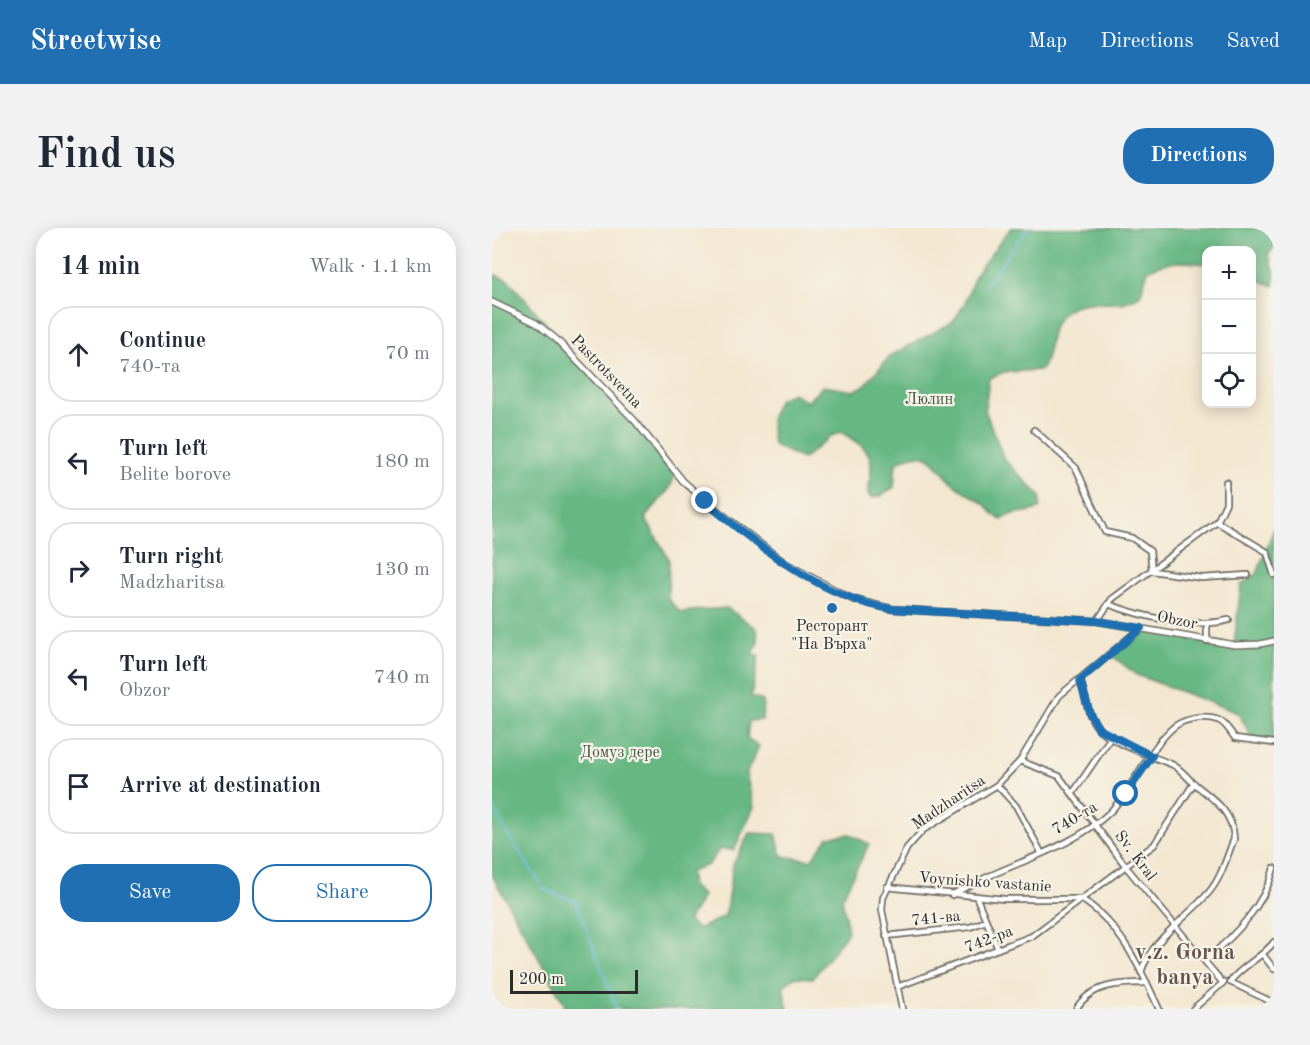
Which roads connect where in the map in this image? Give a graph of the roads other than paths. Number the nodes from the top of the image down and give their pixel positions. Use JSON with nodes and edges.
{"nodes":[{"id":1,"x":492,"y":303,"type":"edge"},
{"id":2,"x":1034,"y":430,"type":"dead end"},
{"id":3,"x":683,"y":481,"type":"joint"},
{"id":4,"x":1226,"y":482,"type":"dead end"},
{"id":5,"x":1216,"y":522,"type":"junction"},
{"id":6,"x":1152,"y":571,"type":"junction"},
{"id":7,"x":1248,"y":574,"type":"dead end"},
{"id":8,"x":1274,"y":575,"type":"edge"},
{"id":9,"x":1108,"y":604,"type":"junction"},
{"id":10,"x":1229,"y":620,"type":"dead end"},
{"id":11,"x":1097,"y":621,"type":"junction"},
{"id":12,"x":1207,"y":623,"type":"junction"},
{"id":13,"x":1141,"y":628,"type":"junction"},
{"id":14,"x":1274,"y":640,"type":"edge"},
{"id":15,"x":1207,"y":641,"type":"junction"},
{"id":16,"x":1080,"y":680,"type":"junction"},
{"id":17,"x":1111,"y":737,"type":"junction"},
{"id":18,"x":1274,"y":743,"type":"edge"},
{"id":19,"x":1152,"y":756,"type":"junction"},
{"id":20,"x":1020,"y":761,"type":"junction"},
{"id":21,"x":1194,"y":783,"type":"junction"},
{"id":22,"x":997,"y":785,"type":"junction"},
{"id":23,"x":1073,"y":793,"type":"junction"},
{"id":24,"x":1096,"y":824,"type":"junction"},
{"id":25,"x":1041,"y":852,"type":"junction"},
{"id":26,"x":1127,"y":868,"type":"junction"},
{"id":27,"x":1274,"y":868,"type":"edge"},
{"id":28,"x":887,"y":887,"type":"junction"},
{"id":29,"x":952,"y":895,"type":"junction"},
{"id":30,"x":976,"y":897,"type":"junction"},
{"id":31,"x":1081,"y":899,"type":"junction"},
{"id":32,"x":986,"y":921,"type":"junction"},
{"id":33,"x":1175,"y":928,"type":"junction"},
{"id":34,"x":886,"y":936,"type":"junction"},
{"id":35,"x":1274,"y":942,"type":"edge"},
{"id":36,"x":998,"y":949,"type":"junction"},
{"id":37,"x":1263,"y":955,"type":"junction"},
{"id":38,"x":1204,"y":961,"type":"junction"},
{"id":39,"x":1274,"y":969,"type":"edge"},
{"id":40,"x":1141,"y":972,"type":"junction"},
{"id":41,"x":1222,"y":982,"type":"junction"},
{"id":42,"x":1230,"y":982,"type":"junction"},
{"id":43,"x":1148,"y":983,"type":"junction"},
{"id":44,"x":897,"y":987,"type":"junction"},
{"id":45,"x":1274,"y":1003,"type":"edge"},
{"id":46,"x":902,"y":1009,"type":"edge"},
{"id":47,"x":1076,"y":1009,"type":"edge"},
{"id":48,"x":1160,"y":1009,"type":"edge"},
{"id":49,"x":1194,"y":1009,"type":"edge"}],
"edges":[{"from":1,"to":3,"type":"street","name":"Pastrotsvetna"},
{"from":2,"to":6,"type":"street"},
{"from":3,"to":11,"type":"street","name":"Obzor"},
{"from":4,"to":5,"type":"street"},
{"from":5,"to":6,"type":"street"},
{"from":5,"to":8,"type":"street"},
{"from":6,"to":7,"type":"street"},
{"from":6,"to":9,"type":"street"},
{"from":9,"to":11,"type":"street"},
{"from":9,"to":12,"type":"street"},
{"from":10,"to":12,"type":"street"},
{"from":11,"to":13,"type":"street","name":"Obzor"},
{"from":12,"to":15,"type":"street"},
{"from":13,"to":15,"type":"street","name":"Obzor"},
{"from":13,"to":16,"type":"street","name":"Madzharitsa"},
{"from":14,"to":15,"type":"street","name":"Obzor"},
{"from":16,"to":17,"type":"street"},
{"from":16,"to":20,"type":"street","name":"Madzharitsa"},
{"from":17,"to":19,"type":"street"},
{"from":17,"to":23,"type":"street"},
{"from":18,"to":19,"type":"street","name":"740-та"},
{"from":19,"to":21,"type":"street"},
{"from":19,"to":24,"type":"street","name":"740-та"},
{"from":20,"to":22,"type":"street","name":"Madzharitsa"},
{"from":20,"to":23,"type":"street","name":"Sv. Kral"},
{"from":21,"to":26,"type":"street","name":"742-ра"},
{"from":21,"to":33,"type":"street"},
{"from":22,"to":25,"type":"street"},
{"from":22,"to":28,"type":"street","name":"Madzharitsa"},
{"from":23,"to":24,"type":"street","name":"Sv. Kral"},
{"from":24,"to":25,"type":"street","name":"740-та"},
{"from":24,"to":26,"type":"street","name":"Sv. Kral"},
{"from":25,"to":29,"type":"street","name":"740-та"},
{"from":26,"to":31,"type":"street","name":"742-ра"},
{"from":26,"to":33,"type":"street","name":"Sv. Kral"},
{"from":27,"to":38,"type":"street"},
{"from":28,"to":29,"type":"street","name":"Voynishko vastanie"},
{"from":28,"to":34,"type":"street","name":"Madzharitsa"},
{"from":29,"to":30,"type":"street","name":"Voynishko vastanie"},
{"from":30,"to":31,"type":"street","name":"Voynishko vastanie"},
{"from":30,"to":32,"type":"street"},
{"from":31,"to":36,"type":"street","name":"742-ра"},
{"from":31,"to":40,"type":"street"},
{"from":32,"to":34,"type":"street","name":"741-ва"},
{"from":32,"to":36,"type":"street"},
{"from":33,"to":38,"type":"street","name":"Sv. Kral"},
{"from":33,"to":40,"type":"street"},
{"from":34,"to":44,"type":"street","name":"Madzharitsa"},
{"from":35,"to":37,"type":"street"},
{"from":36,"to":44,"type":"street","name":"742-ра"},
{"from":37,"to":39,"type":"street"},
{"from":37,"to":42,"type":"street"},
{"from":38,"to":41,"type":"street","name":"Sv. Kral"},
{"from":40,"to":43,"type":"street"},
{"from":41,"to":42,"type":"street"},
{"from":41,"to":49,"type":"street"},
{"from":42,"to":45,"type":"street"},
{"from":43,"to":47,"type":"street"},
{"from":43,"to":48,"type":"street"},
{"from":44,"to":46,"type":"street","name":"Madzharitsa"}]}
